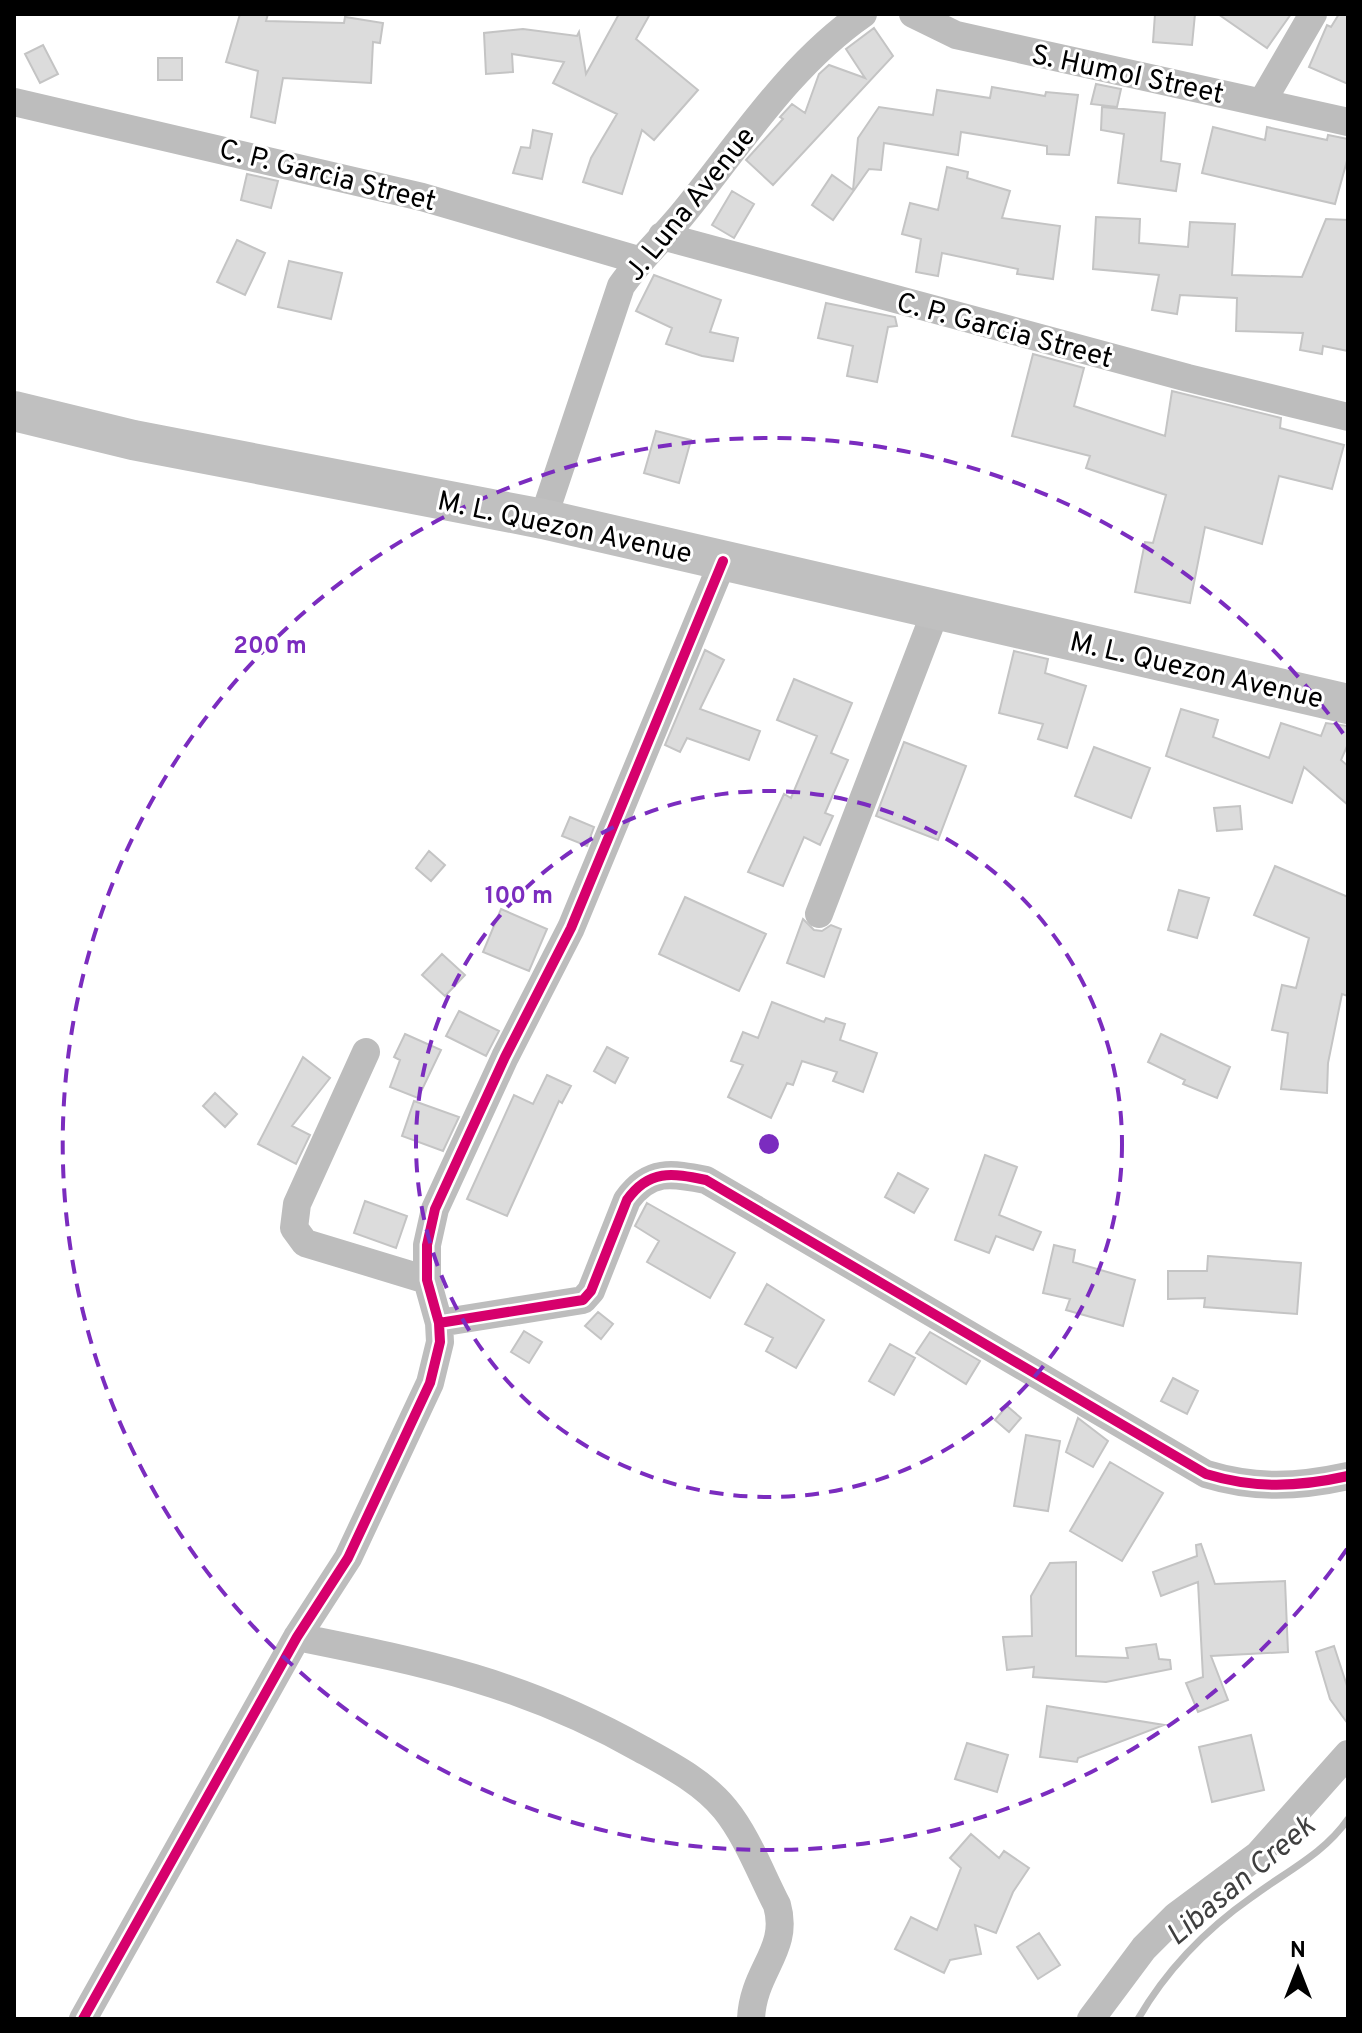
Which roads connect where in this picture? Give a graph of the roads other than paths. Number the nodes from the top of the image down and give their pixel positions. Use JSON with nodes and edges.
{"nodes":[{"id":1,"x":863,"y":14,"type":"edge"},
{"id":2,"x":913,"y":14,"type":"edge"},
{"id":3,"x":1313,"y":14,"type":"edge"},
{"id":4,"x":14,"y":102,"type":"edge"},
{"id":5,"x":1262,"y":102,"type":"junction"},
{"id":6,"x":1348,"y":122,"type":"edge"},
{"id":7,"x":662,"y":236,"type":"junction"},
{"id":8,"x":638,"y":260,"type":"junction"},
{"id":9,"x":14,"y":411,"type":"edge"},
{"id":10,"x":1348,"y":417,"type":"edge"},
{"id":11,"x":543,"y":519,"type":"junction"},
{"id":12,"x":723,"y":561,"type":"junction"},
{"id":13,"x":936,"y":610,"type":"junction"},
{"id":14,"x":1348,"y":704,"type":"edge"},
{"id":15,"x":819,"y":914,"type":"dead end"},
{"id":16,"x":366,"y":1052,"type":"dead end"},
{"id":17,"x":427,"y":1280,"type":"junction"},
{"id":18,"x":439,"y":1323,"type":"junction"},
{"id":19,"x":1348,"y":1476,"type":"edge"},
{"id":20,"x":297,"y":1637,"type":"junction"},
{"id":21,"x":1348,"y":1754,"type":"edge"},
{"id":22,"x":83,"y":2019,"type":"edge"},
{"id":23,"x":751,"y":2019,"type":"edge"},
{"id":24,"x":1091,"y":2019,"type":"edge"}],
"edges":[{"from":1,"to":7,"type":"street","name":"J. Luna Avenue"},
{"from":2,"to":5,"type":"street","name":"S. Humol Street"},
{"from":3,"to":5,"type":"street"},
{"from":4,"to":8,"type":"street","name":"C. P. Garcia Street"},
{"from":5,"to":6,"type":"street","name":"S. Humol Street"},
{"from":7,"to":8,"type":"street","name":"J. Luna Avenue"},
{"from":7,"to":10,"type":"street","name":"C. P. Garcia Street"},
{"from":8,"to":11,"type":"street","name":"J. Luna Avenue"},
{"from":9,"to":11,"type":"main road","name":"M. L. Quezon Avenue"},
{"from":11,"to":12,"type":"main road","name":"M. L. Quezon Avenue"},
{"from":12,"to":13,"type":"main road","name":"M. L. Quezon Avenue"},
{"from":12,"to":17,"type":"street"},
{"from":13,"to":14,"type":"main road","name":"M. L. Quezon Avenue"},
{"from":13,"to":15,"type":"street"},
{"from":16,"to":17,"type":"street"},
{"from":17,"to":18,"type":"street"},
{"from":18,"to":19,"type":"street"},
{"from":18,"to":20,"type":"street"},
{"from":20,"to":22,"type":"street"},
{"from":20,"to":23,"type":"street"},
{"from":21,"to":24,"type":"street"}]}
